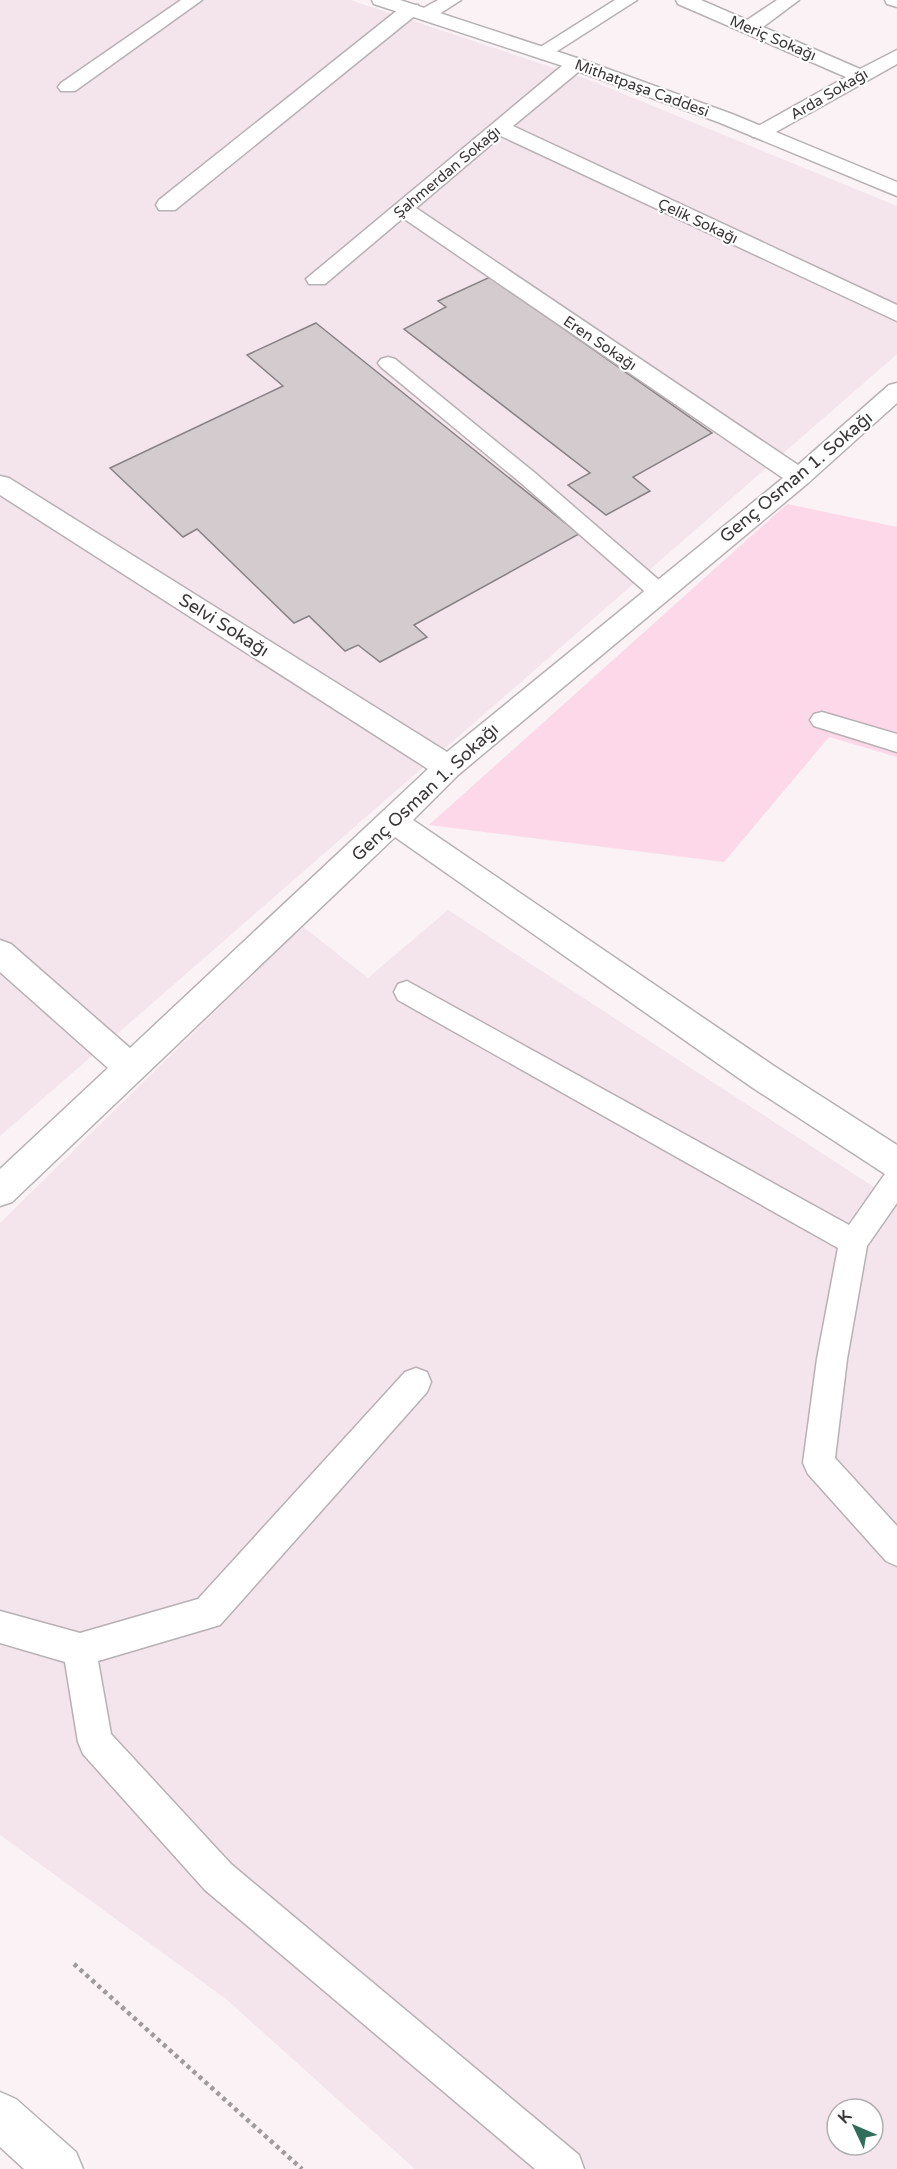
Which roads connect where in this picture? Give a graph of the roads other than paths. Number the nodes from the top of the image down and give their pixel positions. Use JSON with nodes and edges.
{"nodes":[{"id":1,"x":193,"y":0,"type":"edge"},
{"id":2,"x":381,"y":0,"type":"edge"},
{"id":3,"x":452,"y":0,"type":"edge"},
{"id":4,"x":628,"y":0,"type":"edge"},
{"id":5,"x":684,"y":0,"type":"edge"},
{"id":6,"x":790,"y":0,"type":"edge"},
{"id":7,"x":419,"y":12,"type":"junction"},
{"id":8,"x":748,"y":28,"type":"junction"},
{"id":9,"x":541,"y":53,"type":"junction"},
{"id":10,"x":897,"y":56,"type":"edge"},
{"id":11,"x":576,"y":64,"type":"junction"},
{"id":12,"x":861,"y":76,"type":"junction"},
{"id":13,"x":68,"y":87,"type":"dead end"},
{"id":14,"x":500,"y":128,"type":"junction"},
{"id":15,"x":760,"y":133,"type":"junction"},
{"id":16,"x":897,"y":190,"type":"edge"},
{"id":17,"x":167,"y":205,"type":"dead end"},
{"id":18,"x":402,"y":208,"type":"junction"},
{"id":19,"x":317,"y":279,"type":"dead end"},
{"id":20,"x":897,"y":314,"type":"edge"},
{"id":21,"x":388,"y":363,"type":"dead end"},
{"id":22,"x":897,"y":390,"type":"edge"},
{"id":23,"x":798,"y":477,"type":"junction"},
{"id":24,"x":0,"y":484,"type":"edge"},
{"id":25,"x":659,"y":592,"type":"junction"},
{"id":26,"x":822,"y":720,"type":"dead end"},
{"id":27,"x":897,"y":743,"type":"edge"},
{"id":28,"x":448,"y":766,"type":"junction"},
{"id":29,"x":393,"y":821,"type":"junction"},
{"id":30,"x":0,"y":953,"type":"edge"},
{"id":31,"x":407,"y":992,"type":"dead end"},
{"id":32,"x":130,"y":1068,"type":"junction"},
{"id":33,"x":897,"y":1163,"type":"edge"},
{"id":34,"x":897,"y":1180,"type":"edge"},
{"id":35,"x":0,"y":1191,"type":"edge"},
{"id":36,"x":854,"y":1242,"type":"junction"},
{"id":37,"x":416,"y":1382,"type":"dead end"},
{"id":38,"x":897,"y":1550,"type":"edge"},
{"id":39,"x":0,"y":1627,"type":"edge"},
{"id":40,"x":80,"y":1650,"type":"junction"},
{"id":41,"x":0,"y":2115,"type":"edge"},
{"id":42,"x":59,"y":2169,"type":"edge"},
{"id":43,"x":565,"y":2169,"type":"edge"}],
"edges":[{"from":1,"to":13,"type":"street"},
{"from":2,"to":7,"type":"street","name":"Mithatpaşa Caddesi"},
{"from":3,"to":7,"type":"street"},
{"from":4,"to":9,"type":"street"},
{"from":5,"to":8,"type":"street","name":"Meriç Sokağı"},
{"from":6,"to":8,"type":"street"},
{"from":7,"to":9,"type":"street","name":"Mithatpaşa Caddesi"},
{"from":7,"to":17,"type":"street"},
{"from":8,"to":12,"type":"street","name":"Meriç Sokağı"},
{"from":9,"to":11,"type":"street","name":"Mithatpaşa Caddesi"},
{"from":10,"to":12,"type":"street","name":"Arda Sokağı"},
{"from":11,"to":14,"type":"street","name":"Şahmerdan Sokağı"},
{"from":11,"to":15,"type":"street","name":"Mithatpaşa Caddesi"},
{"from":12,"to":15,"type":"street","name":"Arda Sokağı"},
{"from":14,"to":18,"type":"street","name":"Şahmerdan Sokağı"},
{"from":14,"to":20,"type":"street","name":"Çelik Sokağı"},
{"from":15,"to":16,"type":"street","name":"Mithatpaşa Caddesi"},
{"from":18,"to":19,"type":"street","name":"Şahmerdan Sokağı"},
{"from":18,"to":23,"type":"street","name":"Eren Sokağı"},
{"from":21,"to":25,"type":"lane"},
{"from":22,"to":23,"type":"street","name":"Genç Osman 1. Sokağı"},
{"from":23,"to":25,"type":"street","name":"Genç Osman 1. Sokağı"},
{"from":24,"to":28,"type":"street","name":"Selvi Sokağı"},
{"from":25,"to":28,"type":"street","name":"Genç Osman 1. Sokağı"},
{"from":26,"to":27,"type":"lane"},
{"from":28,"to":29,"type":"street","name":"Genç Osman 1. Sokağı"},
{"from":29,"to":32,"type":"street","name":"Genç Osman 1. Sokağı"},
{"from":29,"to":33,"type":"street"},
{"from":30,"to":32,"type":"street"},
{"from":31,"to":36,"type":"lane"},
{"from":32,"to":35,"type":"street","name":"Genç Osman 1. Sokağı"},
{"from":34,"to":36,"type":"lane"},
{"from":36,"to":38,"type":"lane"},
{"from":37,"to":40,"type":"lane"},
{"from":39,"to":40,"type":"lane"},
{"from":40,"to":43,"type":"lane"},
{"from":41,"to":42,"type":"street"}]}
